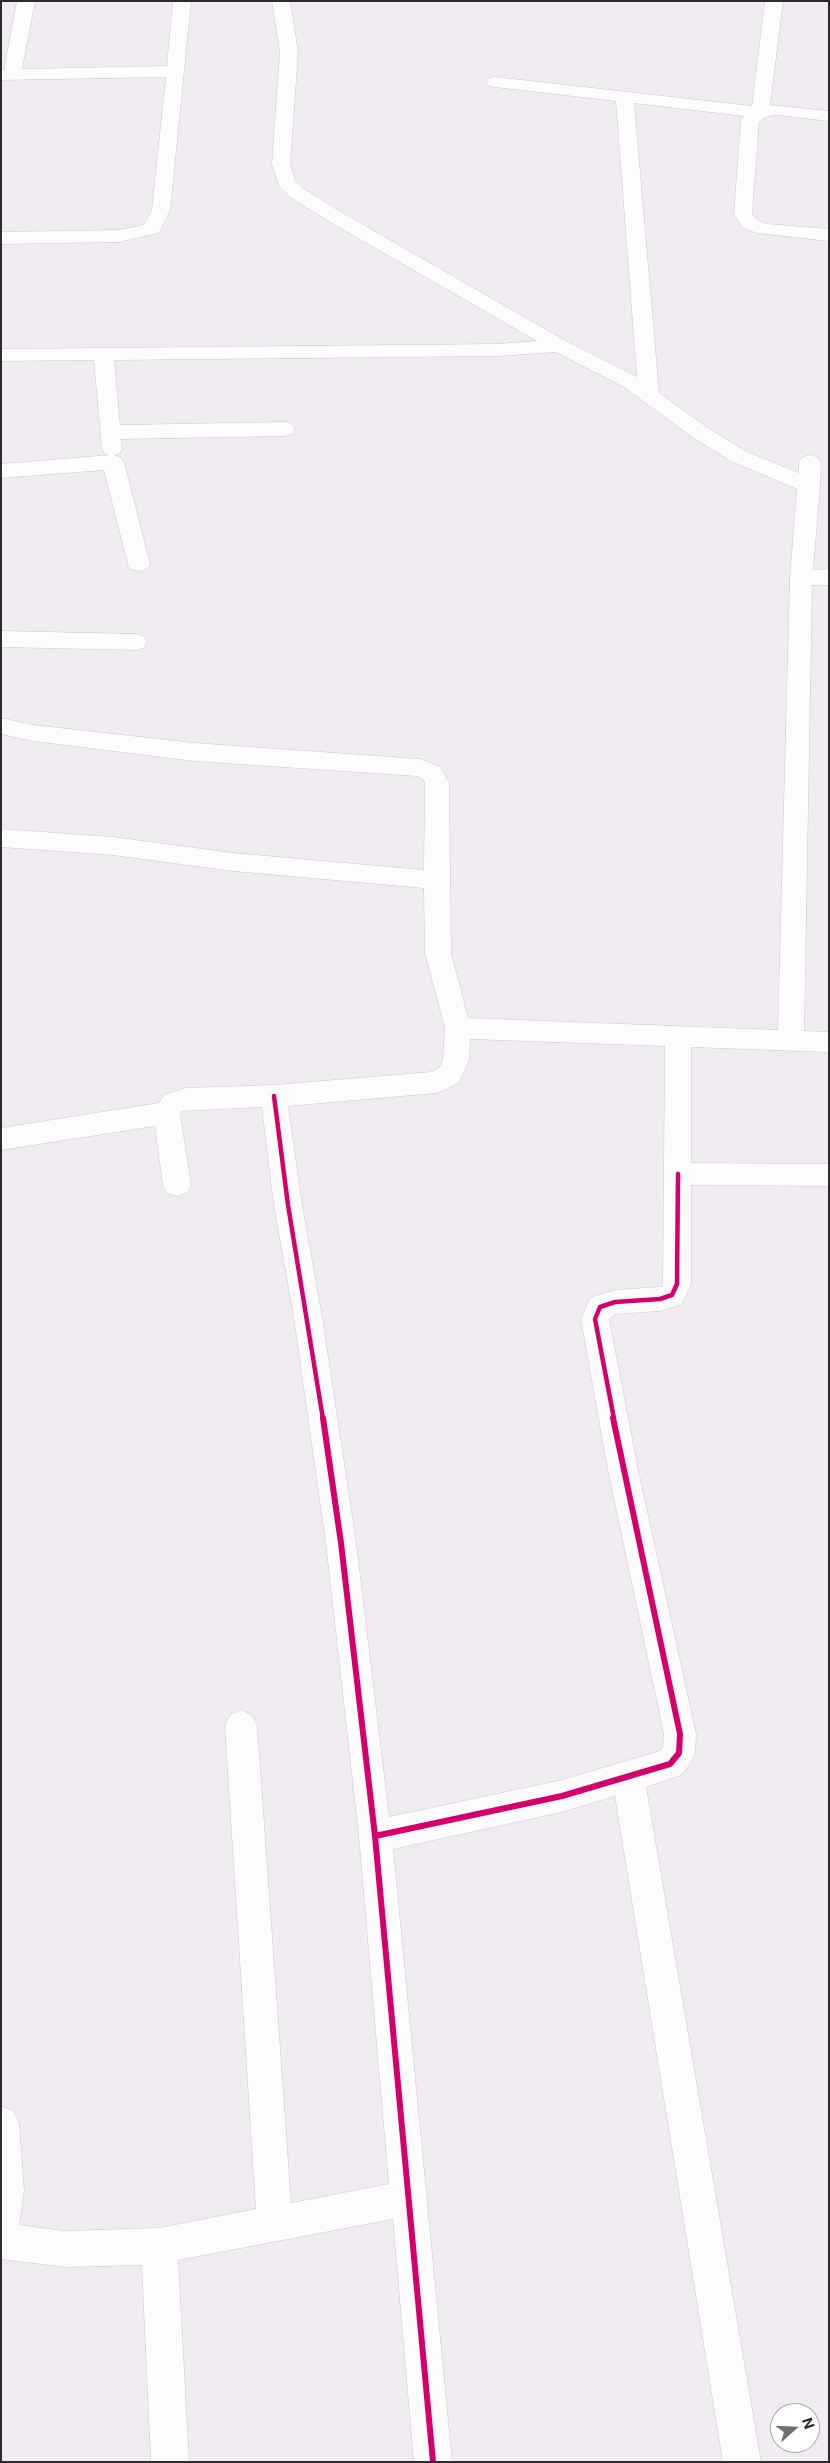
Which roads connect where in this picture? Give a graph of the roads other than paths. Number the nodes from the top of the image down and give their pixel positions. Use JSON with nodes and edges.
{"nodes":[{"id":1,"x":26,"y":1,"type":"edge"},
{"id":2,"x":182,"y":1,"type":"edge"},
{"id":3,"x":281,"y":1,"type":"edge"},
{"id":4,"x":774,"y":1,"type":"edge"},
{"id":5,"x":174,"y":71,"type":"junction"},
{"id":6,"x":7,"y":75,"type":"edge"},
{"id":7,"x":495,"y":82,"type":"dead end"},
{"id":8,"x":625,"y":97,"type":"junction"},
{"id":9,"x":760,"y":112,"type":"junction"},
{"id":10,"x":829,"y":116,"type":"edge"},
{"id":11,"x":829,"y":235,"type":"edge"},
{"id":12,"x":1,"y":238,"type":"edge"},
{"id":13,"x":559,"y":345,"type":"junction"},
{"id":14,"x":1,"y":354,"type":"edge"},
{"id":15,"x":103,"y":354,"type":"junction"},
{"id":16,"x":649,"y":396,"type":"junction"},
{"id":17,"x":285,"y":429,"type":"dead end"},
{"id":18,"x":110,"y":432,"type":"junction"},
{"id":19,"x":113,"y":462,"type":"junction"},
{"id":20,"x":810,"y":462,"type":"dead end"},
{"id":21,"x":1,"y":470,"type":"edge"},
{"id":22,"x":809,"y":486,"type":"junction"},
{"id":23,"x":139,"y":564,"type":"dead end"},
{"id":24,"x":829,"y":577,"type":"edge"},
{"id":25,"x":801,"y":578,"type":"junction"},
{"id":26,"x":1,"y":639,"type":"edge"},
{"id":27,"x":136,"y":642,"type":"dead end"},
{"id":28,"x":1,"y":726,"type":"edge"},
{"id":29,"x":1,"y":838,"type":"edge"},
{"id":30,"x":436,"y":880,"type":"junction"},
{"id":31,"x":458,"y":1028,"type":"junction"},
{"id":32,"x":678,"y":1037,"type":"junction"},
{"id":33,"x":791,"y":1040,"type":"junction"},
{"id":34,"x":829,"y":1042,"type":"edge"},
{"id":35,"x":274,"y":1096,"type":"junction"},
{"id":36,"x":167,"y":1113,"type":"junction"},
{"id":37,"x":1,"y":1139,"type":"edge"},
{"id":38,"x":678,"y":1174,"type":"junction"},
{"id":39,"x":829,"y":1175,"type":"edge"},
{"id":40,"x":177,"y":1185,"type":"dead end"},
{"id":41,"x":240,"y":1726,"type":"dead end"},
{"id":42,"x":628,"y":1776,"type":"junction"},
{"id":43,"x":375,"y":1836,"type":"junction"},
{"id":44,"x":1,"y":2123,"type":"edge"},
{"id":45,"x":408,"y":2198,"type":"junction"},
{"id":46,"x":275,"y":2225,"type":"junction"},
{"id":47,"x":1,"y":2227,"type":"edge"},
{"id":48,"x":1,"y":2241,"type":"edge"},
{"id":49,"x":159,"y":2246,"type":"junction"},
{"id":50,"x":170,"y":2462,"type":"edge"},
{"id":51,"x":433,"y":2462,"type":"edge"},
{"id":52,"x":742,"y":2462,"type":"edge"}],
"edges":[{"from":1,"to":6,"type":"street"},
{"from":2,"to":5,"type":"street"},
{"from":3,"to":13,"type":"street"},
{"from":4,"to":9,"type":"street"},
{"from":5,"to":6,"type":"street"},
{"from":5,"to":12,"type":"street"},
{"from":7,"to":8,"type":"street"},
{"from":8,"to":9,"type":"street"},
{"from":8,"to":16,"type":"street"},
{"from":9,"to":10,"type":"street"},
{"from":9,"to":11,"type":"street"},
{"from":13,"to":15,"type":"street"},
{"from":13,"to":16,"type":"street"},
{"from":14,"to":15,"type":"street"},
{"from":15,"to":18,"type":"street"},
{"from":16,"to":22,"type":"street"},
{"from":17,"to":18,"type":"street"},
{"from":18,"to":19,"type":"street"},
{"from":19,"to":21,"type":"street"},
{"from":19,"to":23,"type":"street"},
{"from":20,"to":22,"type":"street"},
{"from":22,"to":25,"type":"street"},
{"from":24,"to":25,"type":"street"},
{"from":25,"to":33,"type":"street"},
{"from":26,"to":27,"type":"street"},
{"from":28,"to":30,"type":"street"},
{"from":29,"to":30,"type":"street"},
{"from":30,"to":31,"type":"street"},
{"from":31,"to":32,"type":"street"},
{"from":31,"to":35,"type":"street"},
{"from":32,"to":33,"type":"street"},
{"from":32,"to":38,"type":"street"},
{"from":33,"to":34,"type":"street"},
{"from":35,"to":36,"type":"street"},
{"from":35,"to":43,"type":"street"},
{"from":36,"to":37,"type":"street"},
{"from":36,"to":40,"type":"street"},
{"from":38,"to":39,"type":"street"},
{"from":38,"to":42,"type":"street"},
{"from":41,"to":46,"type":"street"},
{"from":42,"to":43,"type":"street"},
{"from":42,"to":52,"type":"street"},
{"from":43,"to":45,"type":"street"},
{"from":44,"to":47,"type":"street"},
{"from":45,"to":46,"type":"street"},
{"from":45,"to":51,"type":"street"},
{"from":46,"to":49,"type":"street"},
{"from":48,"to":49,"type":"street"},
{"from":49,"to":50,"type":"street"}]}
